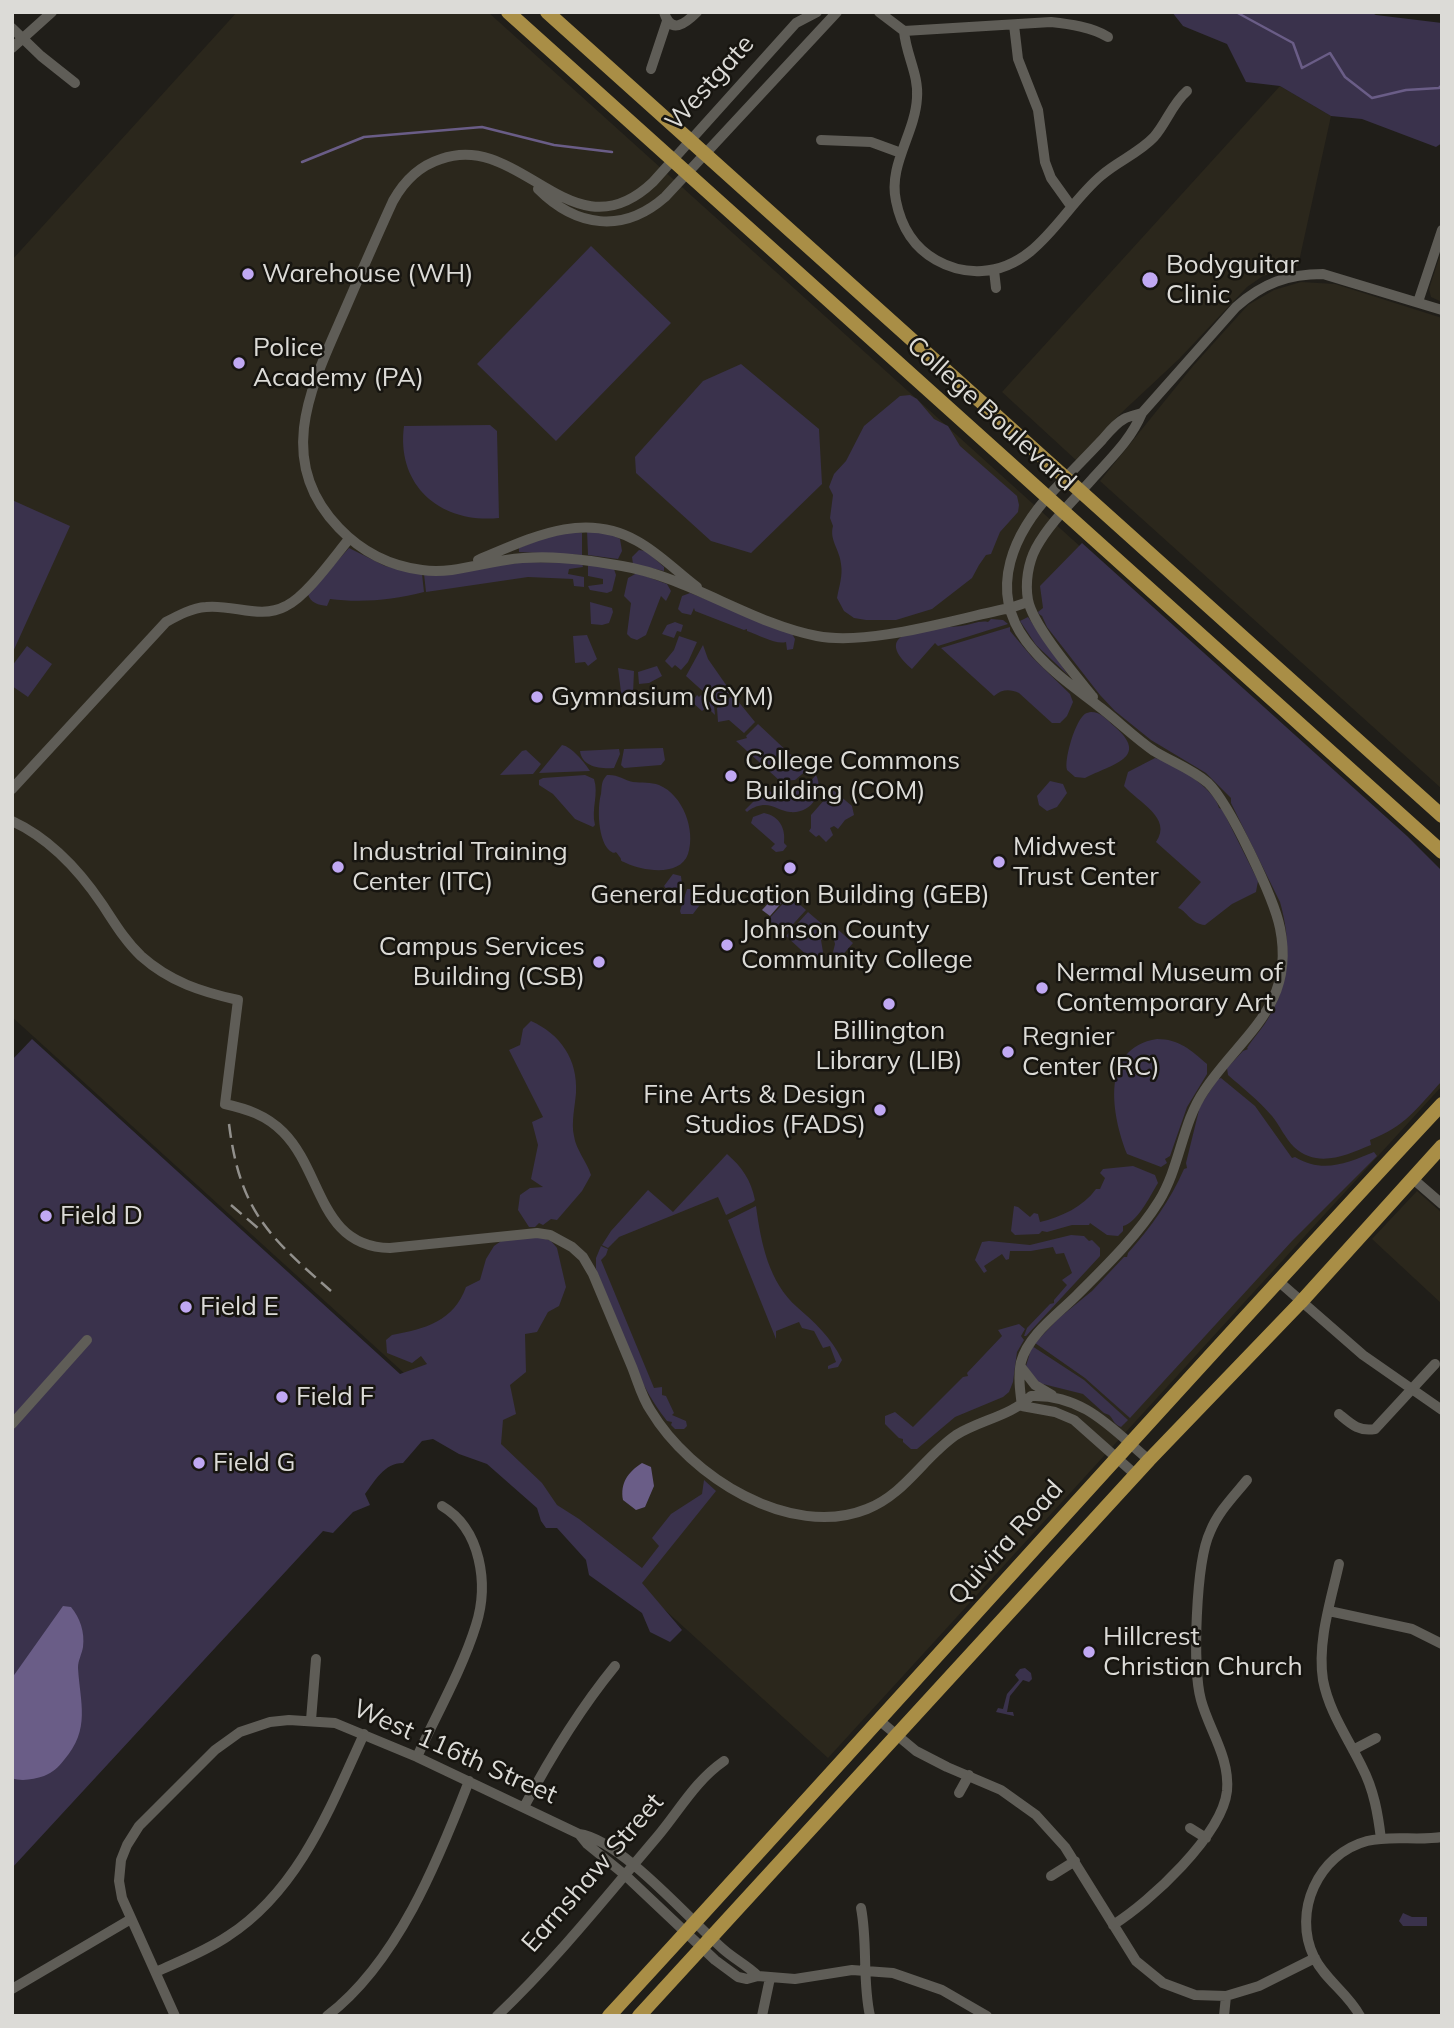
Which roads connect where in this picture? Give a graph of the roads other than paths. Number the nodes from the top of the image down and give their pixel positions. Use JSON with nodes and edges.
{"nodes":[{"id":1,"x":52,"y":12,"type":"edge"},
{"id":2,"x":508,"y":12,"type":"edge"},
{"id":3,"x":547,"y":12,"type":"edge"},
{"id":4,"x":697,"y":12,"type":"edge"},
{"id":5,"x":817,"y":12,"type":"edge"},
{"id":6,"x":837,"y":12,"type":"edge"},
{"id":7,"x":879,"y":12,"type":"edge"},
{"id":8,"x":666,"y":16,"type":"edge"},
{"id":9,"x":1014,"y":25,"type":"junction"},
{"id":10,"x":12,"y":28,"type":"edge"},
{"id":11,"x":904,"y":32,"type":"junction"},
{"id":12,"x":1108,"y":37,"type":"dead end"},
{"id":13,"x":23,"y":39,"type":"junction"},
{"id":14,"x":12,"y":48,"type":"edge"},
{"id":15,"x":651,"y":69,"type":"dead end"},
{"id":16,"x":75,"y":83,"type":"dead end"},
{"id":17,"x":1187,"y":91,"type":"dead end"},
{"id":18,"x":821,"y":139,"type":"dead end"},
{"id":19,"x":689,"y":141,"type":"junction"},
{"id":20,"x":901,"y":153,"type":"junction"},
{"id":21,"x":705,"y":154,"type":"junction"},
{"id":22,"x":671,"y":161,"type":"junction"},
{"id":23,"x":686,"y":174,"type":"junction"},
{"id":24,"x":529,"y":179,"type":"junction"},
{"id":25,"x":1071,"y":206,"type":"junction"},
{"id":26,"x":1442,"y":230,"type":"edge"},
{"id":27,"x":994,"y":270,"type":"junction"},
{"id":28,"x":996,"y":288,"type":"dead end"},
{"id":29,"x":1419,"y":302,"type":"junction"},
{"id":30,"x":1442,"y":310,"type":"edge"},
{"id":31,"x":1142,"y":413,"type":"junction"},
{"id":32,"x":1065,"y":479,"type":"junction"},
{"id":33,"x":1081,"y":492,"type":"junction"},
{"id":34,"x":1047,"y":498,"type":"junction"},
{"id":35,"x":1063,"y":512,"type":"junction"},
{"id":36,"x":349,"y":539,"type":"junction"},
{"id":37,"x":457,"y":569,"type":"junction"},
{"id":38,"x":711,"y":597,"type":"junction"},
{"id":39,"x":1028,"y":601,"type":"junction"},
{"id":40,"x":1010,"y":608,"type":"junction"},
{"id":41,"x":1104,"y":710,"type":"junction"},
{"id":42,"x":12,"y":789,"type":"edge"},
{"id":43,"x":1442,"y":816,"type":"edge"},
{"id":44,"x":12,"y":821,"type":"edge"},
{"id":45,"x":1442,"y":852,"type":"edge"},
{"id":46,"x":1442,"y":1104,"type":"edge"},
{"id":47,"x":1442,"y":1146,"type":"edge"},
{"id":48,"x":1412,"y":1178,"type":"junction"},
{"id":49,"x":1442,"y":1204,"type":"edge"},
{"id":50,"x":1277,"y":1280,"type":"junction"},
{"id":51,"x":1301,"y":1302,"type":"junction"},
{"id":52,"x":87,"y":1340,"type":"dead end"},
{"id":53,"x":1435,"y":1364,"type":"dead end"},
{"id":54,"x":1021,"y":1367,"type":"junction"},
{"id":55,"x":1412,"y":1391,"type":"junction"},
{"id":56,"x":1057,"y":1397,"type":"junction"},
{"id":57,"x":1022,"y":1406,"type":"junction"},
{"id":58,"x":1442,"y":1410,"type":"edge"},
{"id":59,"x":1339,"y":1413,"type":"dead end"},
{"id":60,"x":12,"y":1424,"type":"edge"},
{"id":61,"x":1128,"y":1443,"type":"junction"},
{"id":62,"x":1115,"y":1457,"type":"junction"},
{"id":63,"x":1149,"y":1461,"type":"junction"},
{"id":64,"x":1136,"y":1475,"type":"junction"},
{"id":65,"x":1247,"y":1480,"type":"dead end"},
{"id":66,"x":442,"y":1506,"type":"dead end"},
{"id":67,"x":1339,"y":1563,"type":"dead end"},
{"id":68,"x":1329,"y":1611,"type":"junction"},
{"id":69,"x":1442,"y":1644,"type":"edge"},
{"id":70,"x":316,"y":1659,"type":"dead end"},
{"id":71,"x":615,"y":1666,"type":"dead end"},
{"id":72,"x":311,"y":1720,"type":"junction"},
{"id":73,"x":880,"y":1721,"type":"junction"},
{"id":74,"x":364,"y":1734,"type":"junction"},
{"id":75,"x":895,"y":1735,"type":"junction"},
{"id":76,"x":1376,"y":1738,"type":"dead end"},
{"id":77,"x":1353,"y":1750,"type":"junction"},
{"id":78,"x":417,"y":1757,"type":"junction"},
{"id":79,"x":723,"y":1761,"type":"dead end"},
{"id":80,"x":969,"y":1775,"type":"junction"},
{"id":81,"x":469,"y":1781,"type":"junction"},
{"id":82,"x":959,"y":1793,"type":"dead end"},
{"id":83,"x":524,"y":1807,"type":"junction"},
{"id":84,"x":1190,"y":1828,"type":"dead end"},
{"id":85,"x":579,"y":1834,"type":"junction"},
{"id":86,"x":1442,"y":1837,"type":"edge"},
{"id":87,"x":1206,"y":1838,"type":"junction"},
{"id":88,"x":1381,"y":1839,"type":"junction"},
{"id":89,"x":1075,"y":1861,"type":"junction"},
{"id":90,"x":633,"y":1866,"type":"junction"},
{"id":91,"x":625,"y":1875,"type":"junction"},
{"id":92,"x":1051,"y":1876,"type":"dead end"},
{"id":93,"x":861,"y":1908,"type":"dead end"},
{"id":94,"x":131,"y":1919,"type":"junction"},
{"id":95,"x":1113,"y":1925,"type":"junction"},
{"id":96,"x":691,"y":1927,"type":"junction"},
{"id":97,"x":707,"y":1943,"type":"junction"},
{"id":98,"x":1315,"y":1958,"type":"junction"},
{"id":99,"x":865,"y":1970,"type":"junction"},
{"id":100,"x":156,"y":1972,"type":"junction"},
{"id":101,"x":764,"y":1977,"type":"junction"},
{"id":102,"x":12,"y":1989,"type":"edge"},
{"id":103,"x":1226,"y":1996,"type":"junction"},
{"id":104,"x":176,"y":2016,"type":"edge"},
{"id":105,"x":327,"y":2016,"type":"edge"},
{"id":106,"x":497,"y":2016,"type":"edge"},
{"id":107,"x":609,"y":2016,"type":"edge"},
{"id":108,"x":639,"y":2016,"type":"edge"},
{"id":109,"x":762,"y":2016,"type":"edge"},
{"id":110,"x":870,"y":2016,"type":"edge"},
{"id":111,"x":987,"y":2016,"type":"edge"},
{"id":112,"x":1224,"y":2016,"type":"edge"},
{"id":113,"x":1360,"y":2016,"type":"edge"}],
"edges":[{"from":1,"to":13,"type":"street"},
{"from":2,"to":22,"type":"main road","name":"College Boulevard"},
{"from":3,"to":19,"type":"main road","name":"College Boulevard"},
{"from":4,"to":8,"type":"street"},
{"from":5,"to":19,"type":"street","name":"Westgate"},
{"from":6,"to":21,"type":"street"},
{"from":7,"to":11,"type":"street"},
{"from":8,"to":15,"type":"street"},
{"from":9,"to":11,"type":"street"},
{"from":9,"to":12,"type":"street"},
{"from":9,"to":25,"type":"street"},
{"from":10,"to":13,"type":"street"},
{"from":11,"to":20,"type":"street"},
{"from":13,"to":14,"type":"street"},
{"from":13,"to":16,"type":"street"},
{"from":17,"to":25,"type":"street"},
{"from":18,"to":20,"type":"street"},
{"from":19,"to":21,"type":"main road","name":"College Boulevard"},
{"from":19,"to":22,"type":"street","name":"Westgate"},
{"from":20,"to":27,"type":"street"},
{"from":21,"to":23,"type":"street"},
{"from":21,"to":32,"type":"main road","name":"College Boulevard"},
{"from":22,"to":23,"type":"main road","name":"College Boulevard"},
{"from":22,"to":24,"type":"street","name":"Westgate"},
{"from":23,"to":24,"type":"street"},
{"from":23,"to":34,"type":"main road","name":"College Boulevard"},
{"from":24,"to":36,"type":"street"},
{"from":25,"to":27,"type":"street"},
{"from":26,"to":29,"type":"street"},
{"from":27,"to":28,"type":"street"},
{"from":29,"to":30,"type":"street"},
{"from":29,"to":31,"type":"street"},
{"from":31,"to":32,"type":"street"},
{"from":31,"to":33,"type":"street"},
{"from":32,"to":33,"type":"main road","name":"College Boulevard"},
{"from":32,"to":34,"type":"street"},
{"from":33,"to":35,"type":"street"},
{"from":33,"to":43,"type":"main road","name":"College Boulevard"},
{"from":34,"to":35,"type":"main road","name":"College Boulevard"},
{"from":34,"to":40,"type":"street"},
{"from":35,"to":39,"type":"street"},
{"from":35,"to":45,"type":"main road","name":"College Boulevard"},
{"from":36,"to":37,"type":"street"},
{"from":36,"to":42,"type":"street"},
{"from":37,"to":38,"type":"street"},
{"from":37,"to":38,"type":"street"},
{"from":38,"to":40,"type":"street"},
{"from":39,"to":40,"type":"street"},
{"from":39,"to":41,"type":"street"},
{"from":40,"to":41,"type":"street"},
{"from":41,"to":54,"type":"street"},
{"from":44,"to":57,"type":"street"},
{"from":46,"to":50,"type":"main road","name":"Quivira Road"},
{"from":47,"to":48,"type":"main road","name":"Quivira Road"},
{"from":48,"to":49,"type":"street"},
{"from":48,"to":51,"type":"main road","name":"Quivira Road"},
{"from":50,"to":51,"type":"street"},
{"from":50,"to":61,"type":"main road","name":"Quivira Road"},
{"from":51,"to":55,"type":"street"},
{"from":51,"to":63,"type":"main road","name":"Quivira Road"},
{"from":52,"to":60,"type":"street"},
{"from":53,"to":55,"type":"street"},
{"from":54,"to":56,"type":"street"},
{"from":54,"to":57,"type":"street"},
{"from":55,"to":58,"type":"street"},
{"from":55,"to":59,"type":"street"},
{"from":56,"to":57,"type":"street"},
{"from":56,"to":61,"type":"street"},
{"from":57,"to":62,"type":"street"},
{"from":61,"to":62,"type":"main road","name":"Quivira Road"},
{"from":61,"to":63,"type":"street"},
{"from":62,"to":64,"type":"street"},
{"from":62,"to":73,"type":"main road","name":"Quivira Road"},
{"from":63,"to":64,"type":"main road","name":"Quivira Road"},
{"from":64,"to":75,"type":"main road","name":"Quivira Road"},
{"from":65,"to":87,"type":"street"},
{"from":66,"to":78,"type":"street"},
{"from":67,"to":68,"type":"street"},
{"from":68,"to":69,"type":"street"},
{"from":68,"to":77,"type":"street"},
{"from":70,"to":72,"type":"street"},
{"from":71,"to":83,"type":"street"},
{"from":72,"to":74,"type":"street","name":"West 116th Street"},
{"from":72,"to":94,"type":"street","name":"West 116th Street"},
{"from":73,"to":75,"type":"street"},
{"from":73,"to":96,"type":"main road","name":"Quivira Road"},
{"from":74,"to":78,"type":"street","name":"West 116th Street"},
{"from":74,"to":100,"type":"street"},
{"from":75,"to":80,"type":"street"},
{"from":75,"to":97,"type":"main road","name":"Quivira Road"},
{"from":76,"to":77,"type":"street"},
{"from":77,"to":88,"type":"street"},
{"from":78,"to":81,"type":"street","name":"West 116th Street"},
{"from":79,"to":90,"type":"street","name":"Earnshaw Street"},
{"from":80,"to":82,"type":"street"},
{"from":80,"to":89,"type":"street"},
{"from":81,"to":83,"type":"street","name":"West 116th Street"},
{"from":81,"to":105,"type":"street"},
{"from":83,"to":85,"type":"street","name":"West 116th Street"},
{"from":84,"to":87,"type":"street"},
{"from":85,"to":90,"type":"street","name":"West 116th Street"},
{"from":85,"to":91,"type":"street","name":"West 116th Street"},
{"from":86,"to":88,"type":"street"},
{"from":87,"to":95,"type":"street"},
{"from":88,"to":98,"type":"street"},
{"from":89,"to":92,"type":"street"},
{"from":89,"to":95,"type":"street"},
{"from":90,"to":91,"type":"street","name":"Earnshaw Street"},
{"from":90,"to":96,"type":"street","name":"West 116th Street"},
{"from":91,"to":96,"type":"street","name":"West 116th Street"},
{"from":91,"to":106,"type":"street","name":"Earnshaw Street"},
{"from":93,"to":99,"type":"street"},
{"from":94,"to":100,"type":"street","name":"West 116th Street"},
{"from":94,"to":102,"type":"street"},
{"from":95,"to":103,"type":"street"},
{"from":96,"to":97,"type":"street","name":"West 116th Street"},
{"from":96,"to":107,"type":"main road","name":"Quivira Road"},
{"from":97,"to":101,"type":"street","name":"West 116th Street"},
{"from":97,"to":108,"type":"main road","name":"Quivira Road"},
{"from":98,"to":103,"type":"street"},
{"from":98,"to":113,"type":"street"},
{"from":99,"to":101,"type":"street"},
{"from":99,"to":110,"type":"street"},
{"from":99,"to":111,"type":"street"},
{"from":100,"to":104,"type":"street","name":"West 116th Street"},
{"from":101,"to":109,"type":"street"},
{"from":103,"to":112,"type":"street"}]}
